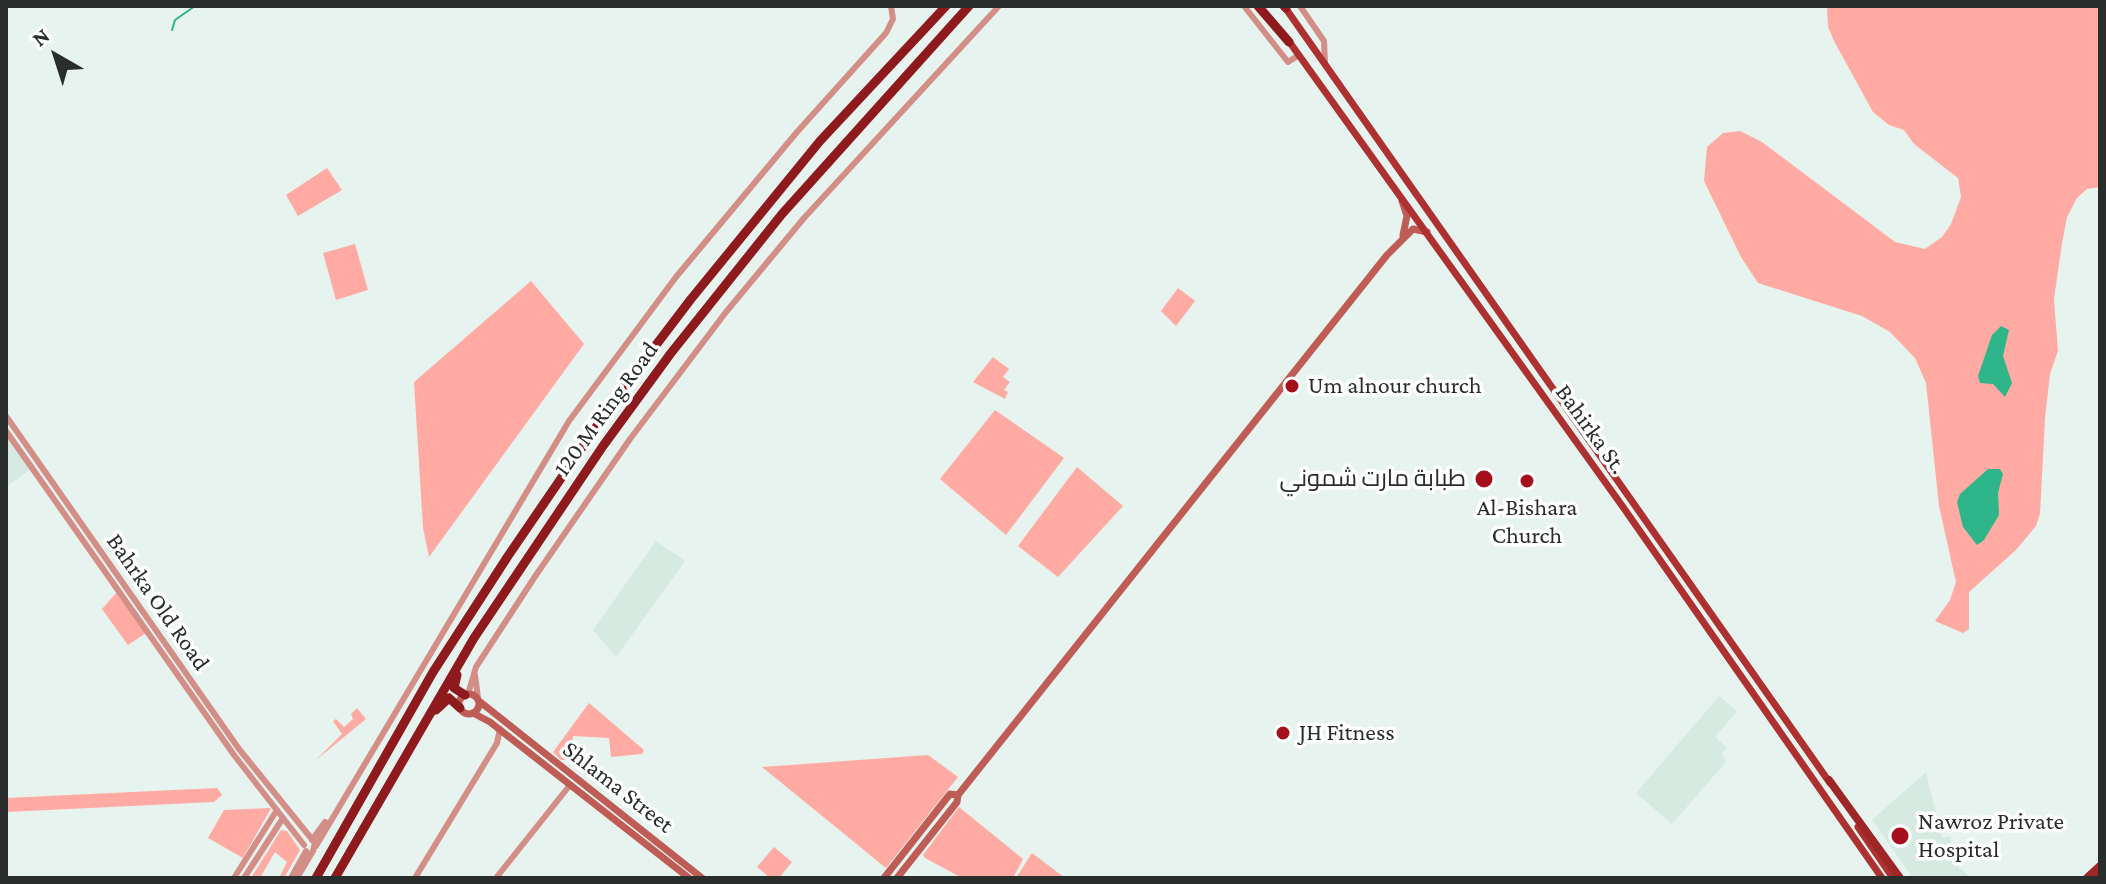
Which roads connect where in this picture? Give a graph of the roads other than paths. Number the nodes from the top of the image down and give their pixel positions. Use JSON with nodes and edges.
{"nodes":[{"id":1,"x":891,"y":6,"type":"edge"},
{"id":2,"x":944,"y":6,"type":"edge"},
{"id":3,"x":971,"y":6,"type":"edge"},
{"id":4,"x":999,"y":6,"type":"edge"},
{"id":5,"x":1244,"y":6,"type":"edge"},
{"id":6,"x":1261,"y":6,"type":"edge"},
{"id":7,"x":1300,"y":6,"type":"edge"},
{"id":8,"x":1284,"y":7,"type":"edge"},
{"id":9,"x":1289,"y":42,"type":"joint"},
{"id":10,"x":1299,"y":55,"type":"junction"},
{"id":11,"x":1325,"y":63,"type":"junction"},
{"id":12,"x":1399,"y":192,"type":"junction"},
{"id":13,"x":1427,"y":233,"type":"junction"},
{"id":14,"x":1402,"y":237,"type":"junction"},
{"id":15,"x":6,"y":416,"type":"edge"},
{"id":16,"x":6,"y":431,"type":"edge"},
{"id":17,"x":467,"y":650,"type":"junction"},
{"id":18,"x":487,"y":651,"type":"junction"},
{"id":19,"x":466,"y":694,"type":"junction"},
{"id":20,"x":478,"y":700,"type":"junction"},
{"id":21,"x":460,"y":708,"type":"junction"},
{"id":22,"x":473,"y":713,"type":"junction"},
{"id":23,"x":500,"y":729,"type":"junction"},
{"id":24,"x":416,"y":734,"type":"junction"},
{"id":25,"x":511,"y":739,"type":"junction"},
{"id":26,"x":482,"y":770,"type":"junction"},
{"id":27,"x":1829,"y":780,"type":"junction"},
{"id":28,"x":570,"y":785,"type":"junction"},
{"id":29,"x":958,"y":795,"type":"junction"},
{"id":30,"x":277,"y":810,"type":"junction"},
{"id":31,"x":283,"y":818,"type":"junction"},
{"id":32,"x":266,"y":824,"type":"junction"},
{"id":33,"x":273,"y":830,"type":"junction"},
{"id":34,"x":310,"y":846,"type":"junction"},
{"id":35,"x":664,"y":853,"type":"junction"},
{"id":36,"x":677,"y":864,"type":"junction"},
{"id":37,"x":2100,"y":866,"type":"edge"},
{"id":38,"x":234,"y":878,"type":"edge"},
{"id":39,"x":244,"y":878,"type":"edge"},
{"id":40,"x":294,"y":878,"type":"edge"},
{"id":41,"x":316,"y":878,"type":"edge"},
{"id":42,"x":335,"y":878,"type":"edge"},
{"id":43,"x":415,"y":878,"type":"edge"},
{"id":44,"x":496,"y":878,"type":"edge"},
{"id":45,"x":689,"y":878,"type":"edge"},
{"id":46,"x":702,"y":878,"type":"edge"},
{"id":47,"x":884,"y":878,"type":"edge"},
{"id":48,"x":897,"y":878,"type":"edge"},
{"id":49,"x":1882,"y":878,"type":"edge"},
{"id":50,"x":1893,"y":878,"type":"edge"},
{"id":51,"x":1900,"y":878,"type":"edge"},
{"id":52,"x":2087,"y":878,"type":"edge"}],
"edges":[{"from":1,"to":34,"type":"street"},
{"from":2,"to":41,"type":"highway","name":"120 M Ring Road"},
{"from":3,"to":17,"type":"highway","name":"120 M Ring Road"},
{"from":4,"to":18,"type":"street"},
{"from":5,"to":10,"type":"street"},
{"from":6,"to":9,"type":"highway"},
{"from":7,"to":11,"type":"street"},
{"from":8,"to":11,"type":"main road","name":"Bahirka St."},
{"from":9,"to":10,"type":"main road","name":"Bahirka St."},
{"from":10,"to":12,"type":"main road","name":"Bahirka St."},
{"from":11,"to":27,"type":"main road","name":"Bahirka St."},
{"from":12,"to":13,"type":"main road","name":"Bahirka St."},
{"from":12,"to":14,"type":"main road"},
{"from":13,"to":14,"type":"main road"},
{"from":13,"to":49,"type":"main road","name":"Bahirka St."},
{"from":14,"to":29,"type":"main road"},
{"from":15,"to":34,"type":"street"},
{"from":16,"to":30,"type":"street"},
{"from":17,"to":19,"type":"highway"},
{"from":17,"to":24,"type":"highway","name":"120 M Ring Road"},
{"from":18,"to":19,"type":"street"},
{"from":18,"to":20,"type":"street"},
{"from":19,"to":20,"type":"main road","name":"Shlama Street"},
{"from":19,"to":21,"type":"main road"},
{"from":20,"to":22,"type":"main road"},
{"from":20,"to":35,"type":"main road","name":"Shlama Street"},
{"from":21,"to":22,"type":"main road","name":"Shlama Street"},
{"from":21,"to":24,"type":"highway"},
{"from":22,"to":23,"type":"main road","name":"Shlama Street"},
{"from":23,"to":25,"type":"main road","name":"Shlama Street"},
{"from":23,"to":26,"type":"street"},
{"from":24,"to":42,"type":"highway","name":"120 M Ring Road"},
{"from":25,"to":26,"type":"street"},
{"from":25,"to":28,"type":"main road","name":"Shlama Street"},
{"from":26,"to":43,"type":"street"},
{"from":27,"to":50,"type":"main road","name":"Bahirka St."},
{"from":27,"to":51,"type":"highway"},
{"from":28,"to":35,"type":"main road","name":"Shlama Street"},
{"from":28,"to":44,"type":"street"},
{"from":29,"to":47,"type":"main road"},
{"from":29,"to":48,"type":"main road"},
{"from":30,"to":31,"type":"street"},
{"from":30,"to":32,"type":"street"},
{"from":31,"to":33,"type":"street"},
{"from":31,"to":34,"type":"street"},
{"from":32,"to":33,"type":"street"},
{"from":32,"to":38,"type":"street"},
{"from":33,"to":39,"type":"street"},
{"from":34,"to":40,"type":"street"},
{"from":35,"to":36,"type":"main road","name":"Shlama Street"},
{"from":36,"to":45,"type":"main road","name":"Shlama Street"},
{"from":36,"to":46,"type":"main road","name":"Shlama Street"},
{"from":37,"to":52,"type":"highway"}]}
